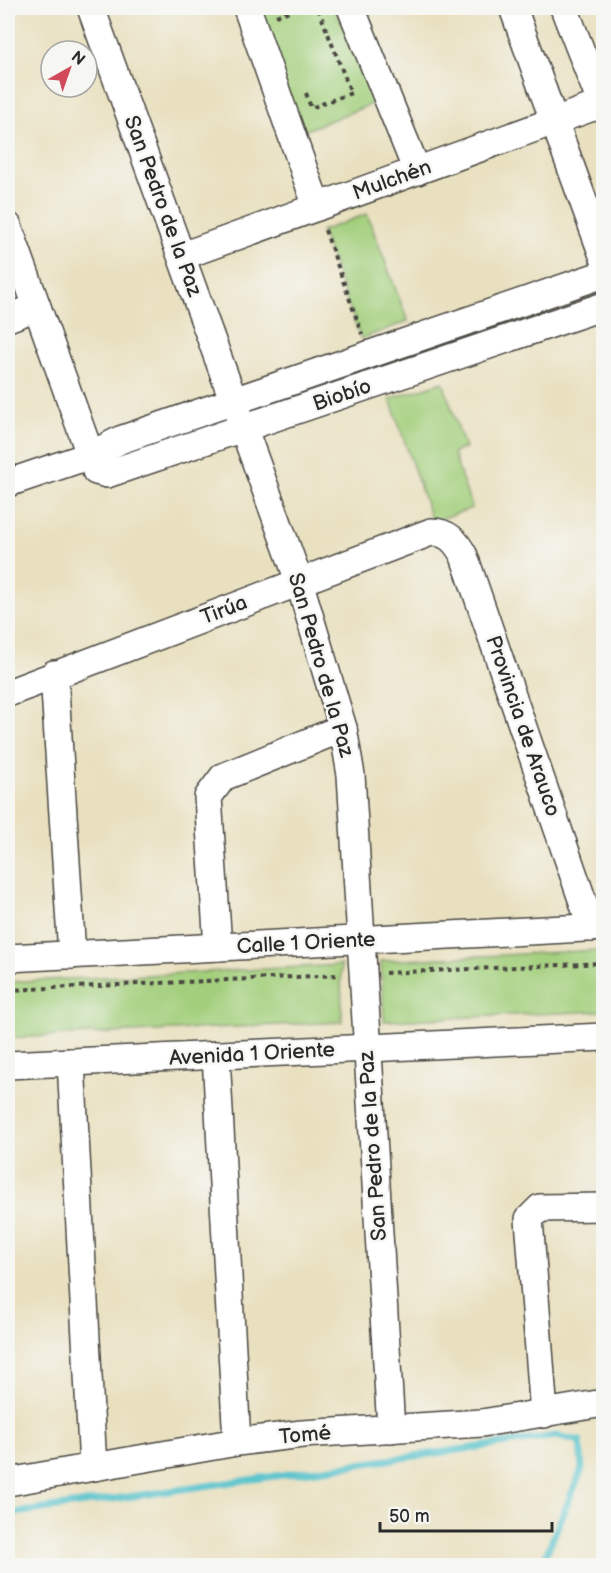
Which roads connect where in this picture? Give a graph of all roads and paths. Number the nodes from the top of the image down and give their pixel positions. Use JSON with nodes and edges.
{"nodes":[{"id":1,"x":91,"y":8,"type":"edge"},
{"id":2,"x":247,"y":8,"type":"edge"},
{"id":3,"x":297,"y":8,"type":"edge"},
{"id":4,"x":318,"y":8,"type":"edge"},
{"id":5,"x":351,"y":8,"type":"edge"},
{"id":6,"x":513,"y":8,"type":"edge"},
{"id":7,"x":564,"y":8,"type":"edge"},
{"id":8,"x":280,"y":26,"type":"dead end"},
{"id":9,"x":304,"y":88,"type":"dead end"},
{"id":10,"x":602,"y":107,"type":"edge"},
{"id":11,"x":555,"y":120,"type":"junction"},
{"id":12,"x":417,"y":171,"type":"junction"},
{"id":13,"x":317,"y":207,"type":"junction"},
{"id":14,"x":8,"y":226,"type":"edge"},
{"id":15,"x":182,"y":256,"type":"junction"},
{"id":16,"x":603,"y":258,"type":"edge"},
{"id":17,"x":603,"y":274,"type":"edge"},
{"id":18,"x":603,"y":306,"type":"edge"},
{"id":19,"x":37,"y":307,"type":"junction"},
{"id":20,"x":8,"y":318,"type":"edge"},
{"id":21,"x":369,"y":354,"type":"junction"},
{"id":22,"x":234,"y":401,"type":"junction"},
{"id":23,"x":244,"y":428,"type":"junction"},
{"id":24,"x":91,"y":455,"type":"junction"},
{"id":25,"x":8,"y":483,"type":"edge"},
{"id":26,"x":441,"y":532,"type":"joint"},
{"id":27,"x":299,"y":581,"type":"junction"},
{"id":28,"x":54,"y":674,"type":"junction"},
{"id":29,"x":8,"y":693,"type":"edge"},
{"id":30,"x":343,"y":728,"type":"junction"},
{"id":31,"x":598,"y":928,"type":"edge"},
{"id":32,"x":360,"y":940,"type":"junction"},
{"id":33,"x":218,"y":947,"type":"junction"},
{"id":34,"x":72,"y":955,"type":"junction"},
{"id":35,"x":8,"y":958,"type":"edge"},
{"id":36,"x":603,"y":963,"type":"edge"},
{"id":37,"x":362,"y":974,"type":"junction"},
{"id":38,"x":8,"y":990,"type":"edge"},
{"id":39,"x":603,"y":1037,"type":"edge"},
{"id":40,"x":366,"y":1048,"type":"junction"},
{"id":41,"x":216,"y":1055,"type":"junction"},
{"id":42,"x":71,"y":1062,"type":"junction"},
{"id":43,"x":8,"y":1065,"type":"edge"},
{"id":44,"x":603,"y":1207,"type":"edge"},
{"id":45,"x":603,"y":1402,"type":"edge"},
{"id":46,"x":544,"y":1414,"type":"junction"},
{"id":47,"x":391,"y":1429,"type":"junction"},
{"id":48,"x":237,"y":1443,"type":"junction"},
{"id":49,"x":93,"y":1467,"type":"junction"},
{"id":50,"x":8,"y":1482,"type":"edge"}],
"edges":[{"from":1,"to":15,"type":"street","name":"San Pedro de la Paz"},
{"from":2,"to":13,"type":"street"},
{"from":3,"to":8,"type":"path"},
{"from":4,"to":9,"type":"path"},
{"from":5,"to":12,"type":"street"},
{"from":6,"to":11,"type":"street"},
{"from":7,"to":10,"type":"street"},
{"from":10,"to":11,"type":"street","name":"Mulchén"},
{"from":11,"to":12,"type":"street","name":"Mulchén"},
{"from":11,"to":16,"type":"street"},
{"from":12,"to":13,"type":"street","name":"Mulchén"},
{"from":13,"to":15,"type":"street","name":"Mulchén"},
{"from":13,"to":21,"type":"path"},
{"from":14,"to":19,"type":"street"},
{"from":15,"to":22,"type":"street","name":"San Pedro de la Paz"},
{"from":17,"to":21,"type":"street","name":"Biobío"},
{"from":18,"to":23,"type":"street","name":"Biobío"},
{"from":19,"to":20,"type":"street"},
{"from":19,"to":24,"type":"street"},
{"from":21,"to":22,"type":"street","name":"Biobío"},
{"from":22,"to":23,"type":"street","name":"San Pedro de la Paz"},
{"from":22,"to":24,"type":"street","name":"Biobío"},
{"from":23,"to":24,"type":"street","name":"Biobío"},
{"from":23,"to":27,"type":"street","name":"San Pedro de la Paz"},
{"from":24,"to":25,"type":"street","name":"Biobío"},
{"from":26,"to":27,"type":"street","name":"Tirúa"},
{"from":26,"to":31,"type":"street","name":"Provincia de Arauco"},
{"from":27,"to":28,"type":"street","name":"Tirúa"},
{"from":27,"to":30,"type":"street","name":"San Pedro de la Paz"},
{"from":28,"to":29,"type":"street","name":"Tirúa"},
{"from":28,"to":34,"type":"street"},
{"from":30,"to":32,"type":"street","name":"San Pedro de la Paz"},
{"from":30,"to":33,"type":"street"},
{"from":31,"to":32,"type":"street","name":"Calle 1 Oriente"},
{"from":32,"to":33,"type":"street","name":"Calle 1 Oriente"},
{"from":32,"to":37,"type":"street","name":"San Pedro de la Paz"},
{"from":33,"to":34,"type":"street","name":"Calle 1 Oriente"},
{"from":34,"to":35,"type":"street","name":"Calle 1 Oriente"},
{"from":36,"to":37,"type":"path"},
{"from":37,"to":38,"type":"path"},
{"from":37,"to":40,"type":"street","name":"San Pedro de la Paz"},
{"from":39,"to":40,"type":"street","name":"Avenida 1 Oriente"},
{"from":40,"to":41,"type":"street","name":"Avenida 1 Oriente"},
{"from":40,"to":47,"type":"street","name":"San Pedro de la Paz"},
{"from":41,"to":42,"type":"street","name":"Avenida 1 Oriente"},
{"from":41,"to":48,"type":"street"},
{"from":42,"to":43,"type":"street","name":"Avenida 1 Oriente"},
{"from":42,"to":49,"type":"street"},
{"from":44,"to":46,"type":"street"},
{"from":45,"to":46,"type":"street","name":"Tomé"},
{"from":46,"to":47,"type":"street","name":"Tomé"},
{"from":47,"to":48,"type":"street","name":"Tomé"},
{"from":48,"to":49,"type":"street","name":"Tomé"},
{"from":49,"to":50,"type":"street","name":"Tomé"}]}
